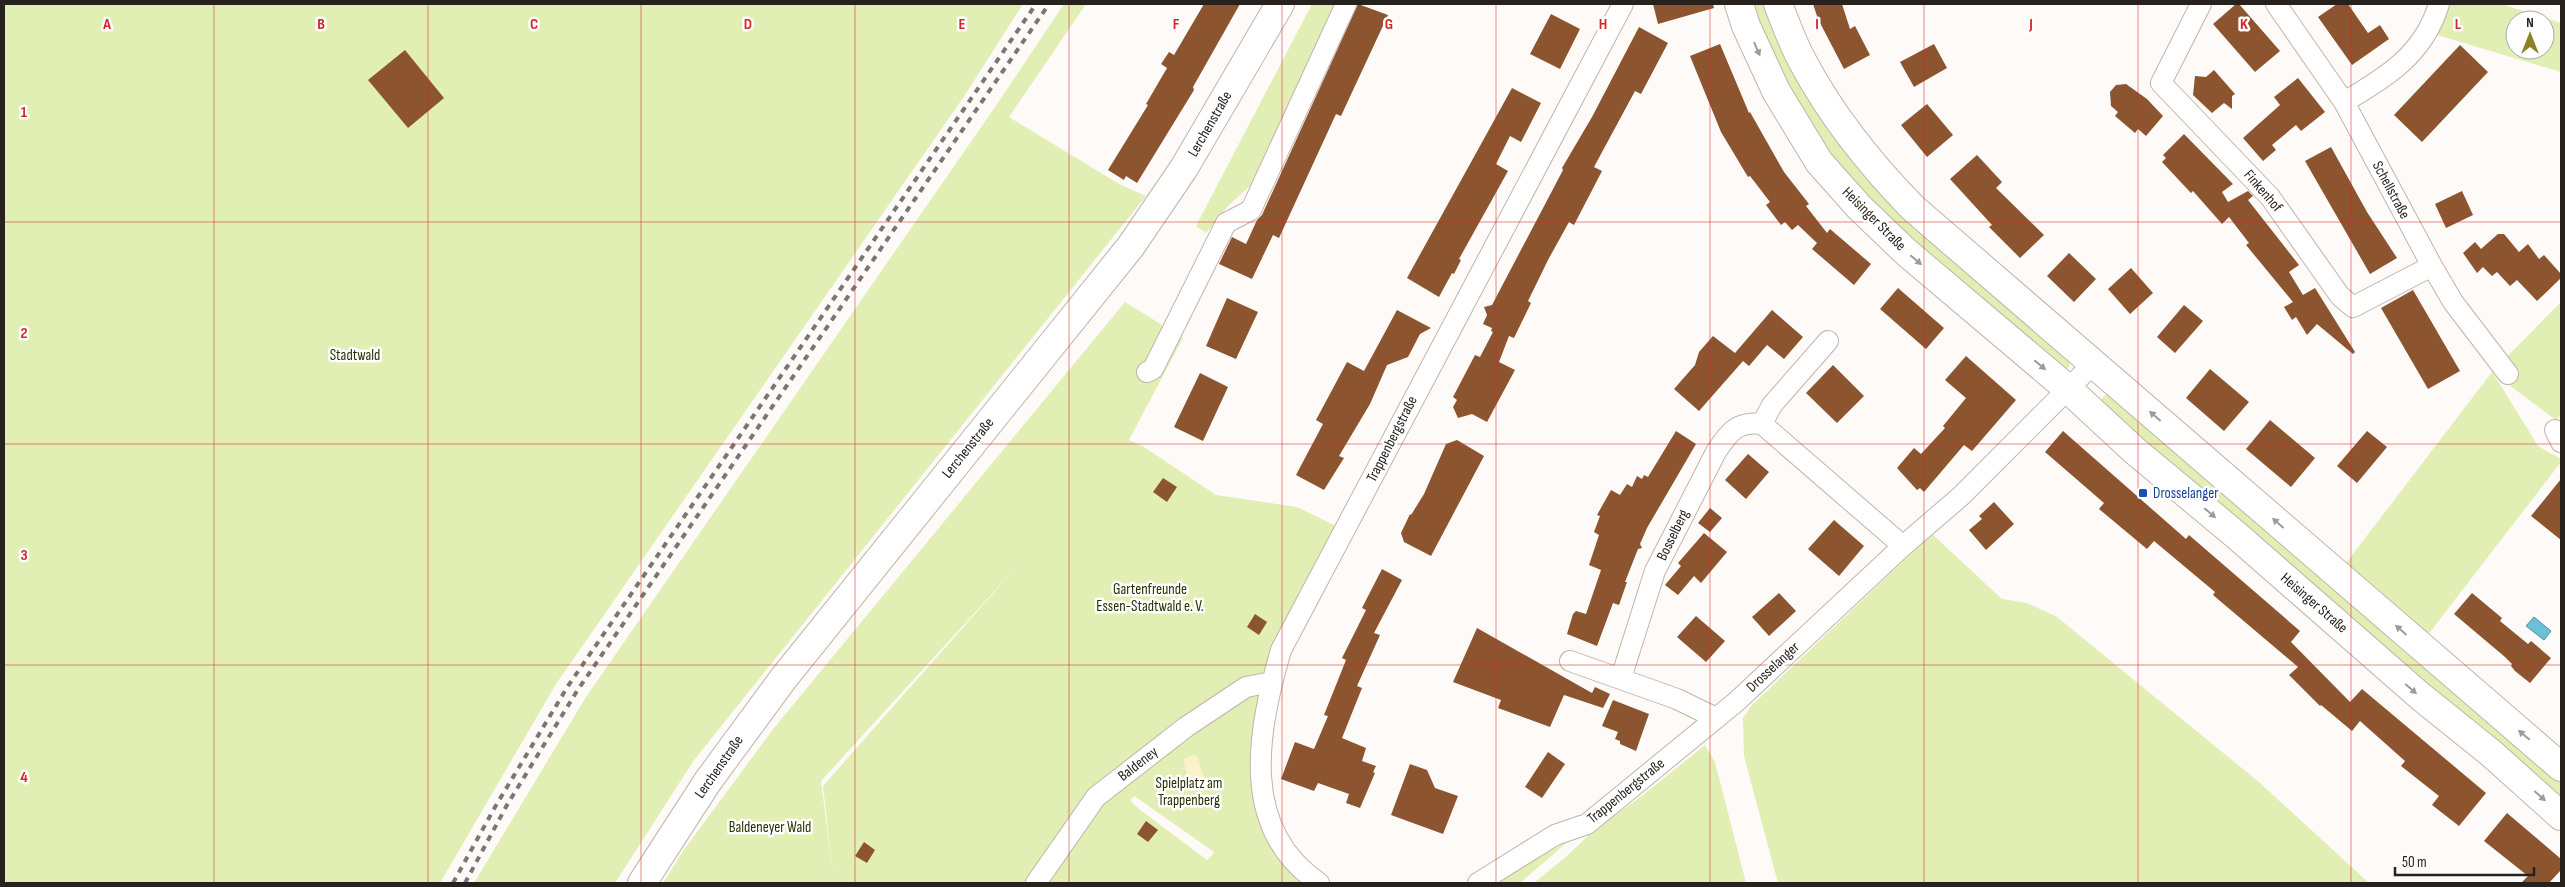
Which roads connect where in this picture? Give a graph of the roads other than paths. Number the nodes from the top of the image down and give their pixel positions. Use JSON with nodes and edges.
{"nodes":[{"id":1,"x":1280,"y":4,"type":"edge"},
{"id":2,"x":1346,"y":4,"type":"edge"},
{"id":3,"x":1623,"y":4,"type":"edge"},
{"id":4,"x":1739,"y":4,"type":"edge"},
{"id":5,"x":1778,"y":4,"type":"edge"},
{"id":6,"x":2201,"y":4,"type":"edge"},
{"id":7,"x":2276,"y":4,"type":"edge"},
{"id":8,"x":2439,"y":4,"type":"edge"},
{"id":9,"x":2344,"y":102,"type":"junction"},
{"id":10,"x":2432,"y":266,"type":"junction"},
{"id":11,"x":1828,"y":341,"type":"dead end"},
{"id":12,"x":2093,"y":364,"type":"junction"},
{"id":13,"x":1147,"y":372,"type":"dead end"},
{"id":14,"x":2508,"y":374,"type":"dead end"},
{"id":15,"x":2068,"y":389,"type":"junction"},
{"id":16,"x":1762,"y":424,"type":"junction"},
{"id":17,"x":1904,"y":546,"type":"junction"},
{"id":18,"x":1570,"y":661,"type":"dead end"},
{"id":19,"x":1621,"y":678,"type":"junction"},
{"id":20,"x":1272,"y":682,"type":"junction"},
{"id":21,"x":1716,"y":718,"type":"junction"},
{"id":22,"x":2561,"y":767,"type":"edge"},
{"id":23,"x":2561,"y":816,"type":"edge"},
{"id":24,"x":642,"y":883,"type":"edge"},
{"id":25,"x":1036,"y":883,"type":"edge"},
{"id":26,"x":1318,"y":883,"type":"edge"},
{"id":27,"x":1478,"y":883,"type":"edge"}],
"edges":[{"from":1,"to":24,"type":"main road","name":"Lerchenstraße"},
{"from":2,"to":13,"type":"street"},
{"from":3,"to":20,"type":"street","name":"Trappenbergstraße"},
{"from":4,"to":15,"type":"main road","name":"Heisinger Straße","one_way":true},
{"from":5,"to":12,"type":"main road"},
{"from":6,"to":10,"type":"street","name":"Finkenhof"},
{"from":7,"to":9,"type":"street","name":"Schellstraße"},
{"from":8,"to":9,"type":"street"},
{"from":9,"to":10,"type":"street","name":"Schellstraße"},
{"from":10,"to":14,"type":"street","name":"Schellstraße"},
{"from":11,"to":16,"type":"street"},
{"from":12,"to":15,"type":"street"},
{"from":22,"to":12,"type":"main road","one_way":true},
{"from":15,"to":17,"type":"street","name":"Drosselanger"},
{"from":15,"to":23,"type":"main road","name":"Heisinger Straße","one_way":true},
{"from":16,"to":17,"type":"street"},
{"from":16,"to":19,"type":"street","name":"Bosselberg"},
{"from":17,"to":21,"type":"street","name":"Drosselanger"},
{"from":18,"to":19,"type":"street"},
{"from":19,"to":21,"type":"street"},
{"from":20,"to":25,"type":"street","name":"Baldeney"},
{"from":20,"to":26,"type":"street","name":"Trappenbergstraße"},
{"from":21,"to":27,"type":"street","name":"Trappenbergstraße"}]}
